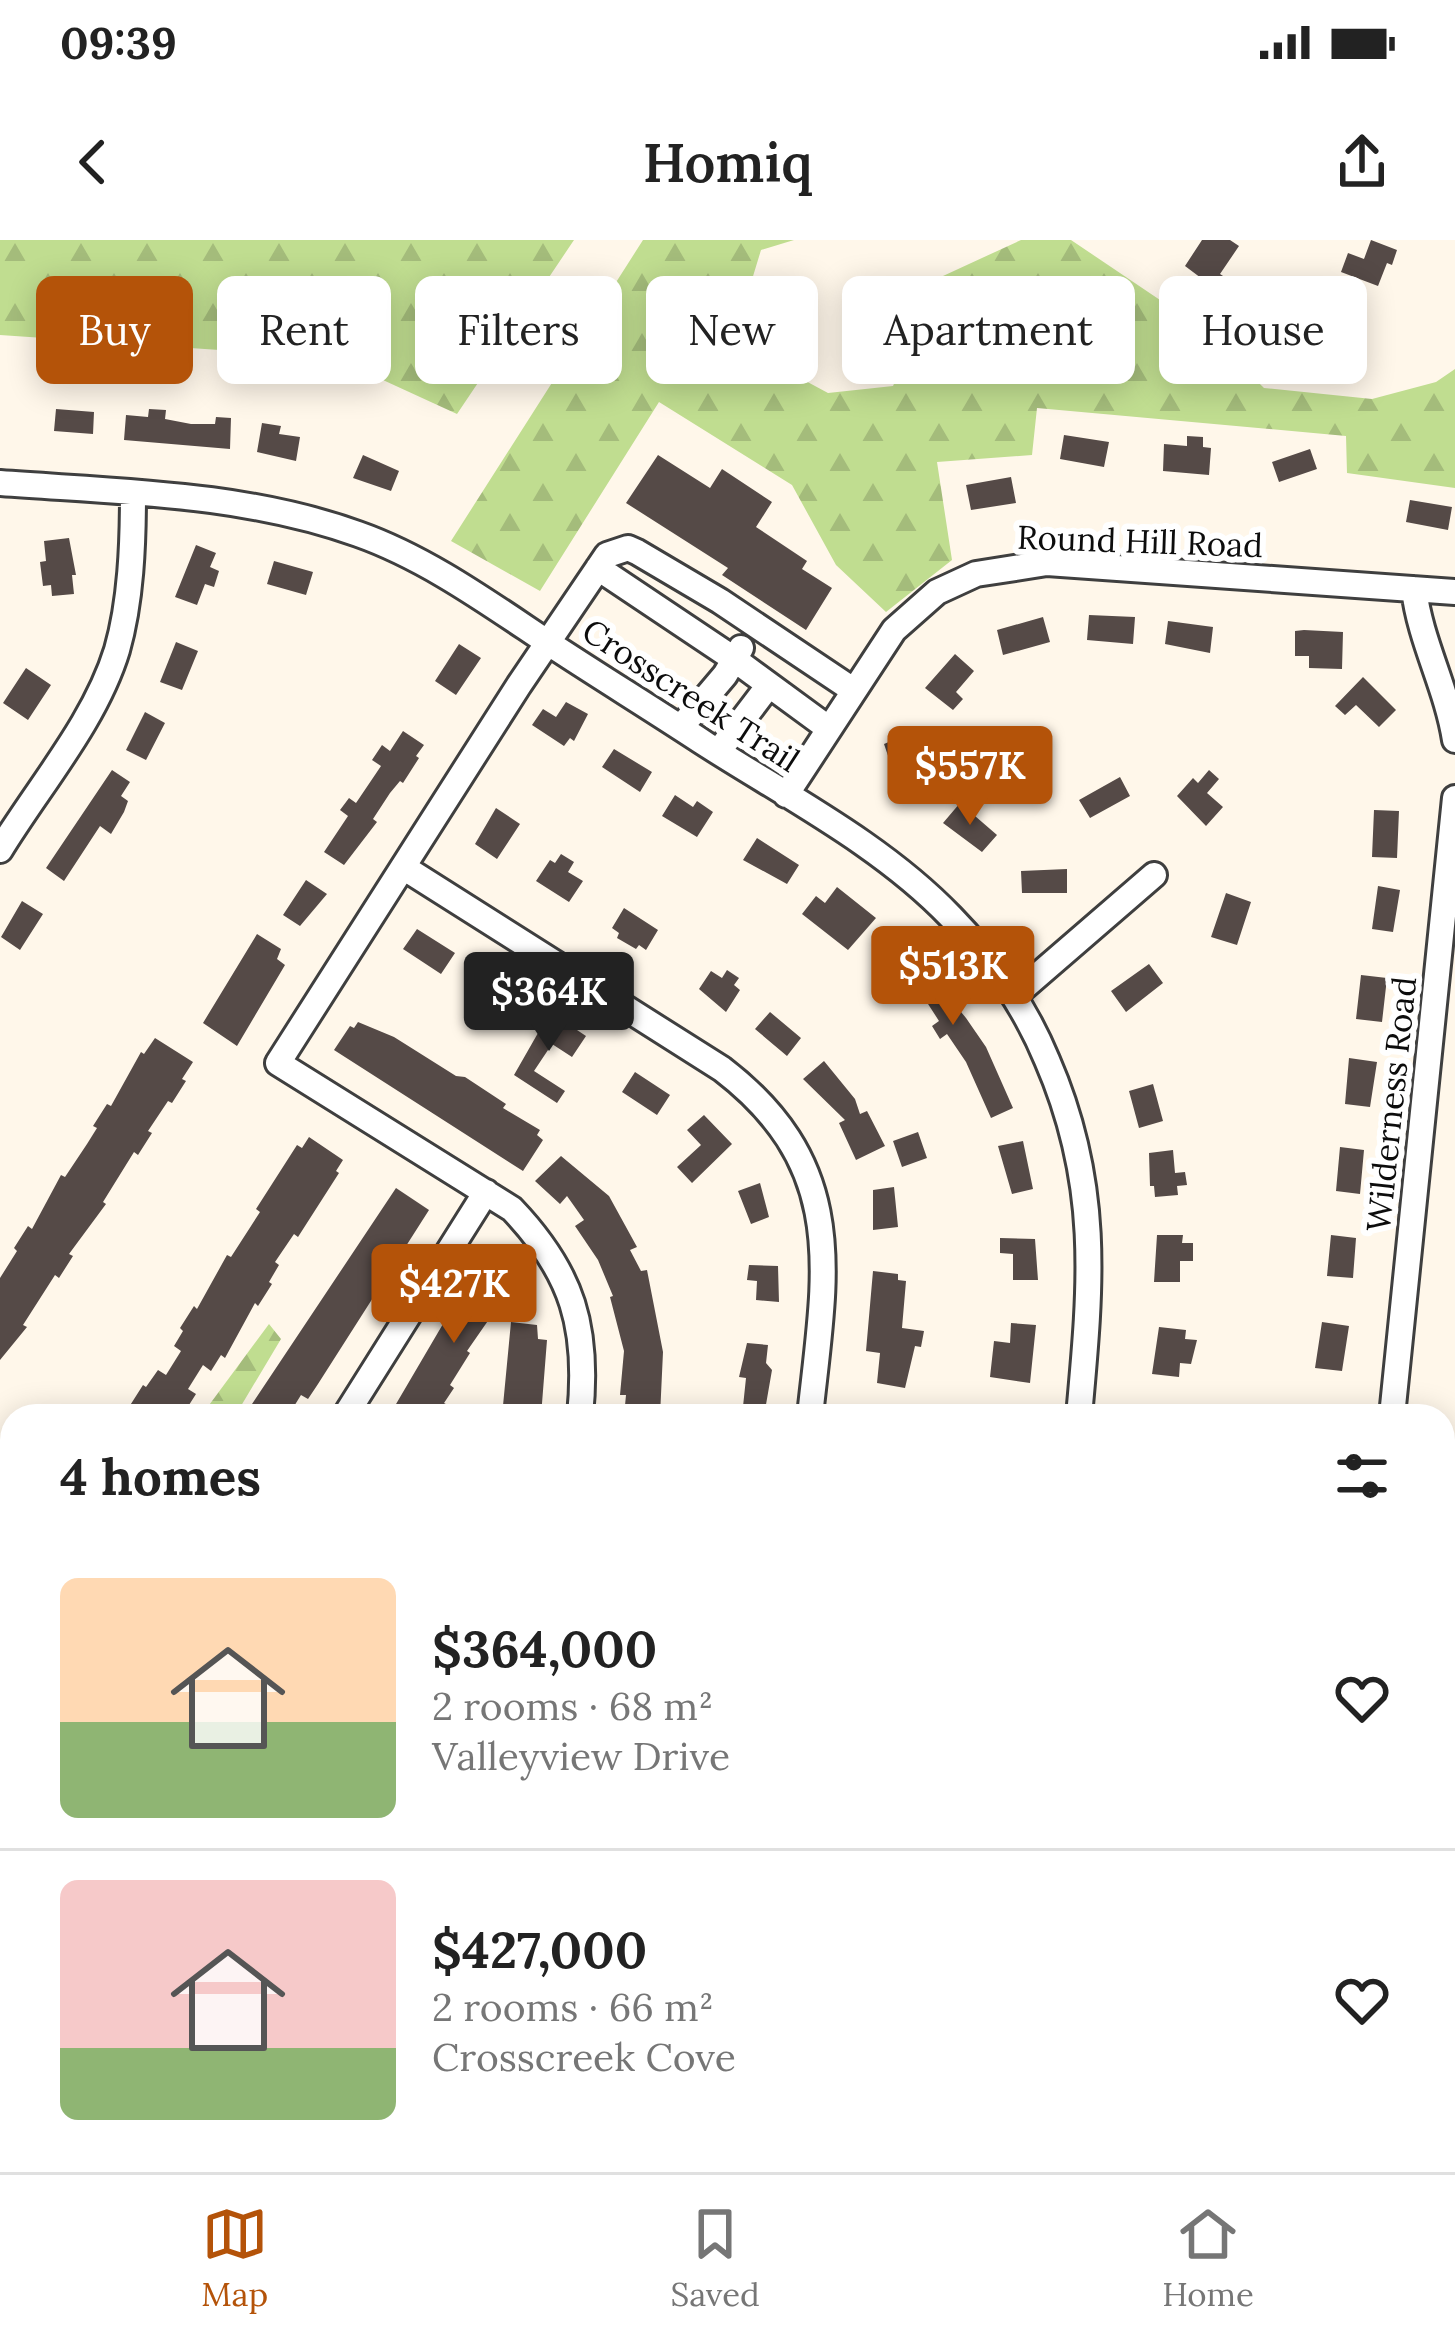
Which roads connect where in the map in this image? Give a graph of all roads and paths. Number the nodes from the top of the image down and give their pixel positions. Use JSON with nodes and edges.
{"nodes":[{"id":1,"x":0,"y":483,"type":"edge"},
{"id":2,"x":133,"y":493,"type":"junction"},
{"id":3,"x":598,"y":568,"type":"junction"},
{"id":4,"x":1414,"y":589,"type":"junction"},
{"id":5,"x":1455,"y":592,"type":"edge"},
{"id":6,"x":754,"y":626,"type":"junction"},
{"id":7,"x":548,"y":642,"type":"junction"},
{"id":8,"x":734,"y":658,"type":"junction"},
{"id":9,"x":769,"y":685,"type":"junction"},
{"id":10,"x":853,"y":690,"type":"junction"},
{"id":11,"x":681,"y":727,"type":"junction"},
{"id":12,"x":828,"y":728,"type":"junction"},
{"id":13,"x":1455,"y":740,"type":"edge"},
{"id":14,"x":718,"y":752,"type":"junction"},
{"id":15,"x":786,"y":795,"type":"junction"},
{"id":16,"x":1455,"y":798,"type":"edge"},
{"id":17,"x":0,"y":850,"type":"edge"},
{"id":18,"x":404,"y":867,"type":"junction"},
{"id":19,"x":1154,"y":875,"type":"dead end"},
{"id":20,"x":1014,"y":996,"type":"junction"},
{"id":21,"x":485,"y":1192,"type":"junction"},
{"id":22,"x":352,"y":1404,"type":"edge"},
{"id":23,"x":580,"y":1404,"type":"edge"},
{"id":24,"x":812,"y":1404,"type":"edge"},
{"id":25,"x":1080,"y":1404,"type":"edge"},
{"id":26,"x":1393,"y":1404,"type":"edge"}],
"edges":[{"from":1,"to":2,"type":"street","name":"Crosscreek Trail"},
{"from":2,"to":7,"type":"street","name":"Crosscreek Trail"},
{"from":2,"to":17,"type":"street"},
{"from":3,"to":6,"type":"street"},
{"from":3,"to":7,"type":"street"},
{"from":3,"to":8,"type":"street"},
{"from":4,"to":5,"type":"street","name":"Round Hill Road"},
{"from":4,"to":10,"type":"street","name":"Round Hill Road"},
{"from":4,"to":13,"type":"street"},
{"from":6,"to":8,"type":"street"},
{"from":6,"to":10,"type":"street"},
{"from":7,"to":11,"type":"street","name":"Crosscreek Trail"},
{"from":7,"to":18,"type":"street"},
{"from":8,"to":9,"type":"street"},
{"from":8,"to":11,"type":"street"},
{"from":9,"to":12,"type":"street"},
{"from":9,"to":14,"type":"street"},
{"from":10,"to":12,"type":"street","name":"Round Hill Road"},
{"from":11,"to":14,"type":"street","name":"Crosscreek Trail"},
{"from":12,"to":15,"type":"street","name":"Round Hill Road"},
{"from":14,"to":15,"type":"street","name":"Crosscreek Trail"},
{"from":15,"to":20,"type":"street","name":"Crosscreek Trail"},
{"from":16,"to":26,"type":"street","name":"Wilderness Road"},
{"from":18,"to":21,"type":"street"},
{"from":18,"to":24,"type":"street"},
{"from":19,"to":20,"type":"street"},
{"from":20,"to":25,"type":"street","name":"Crosscreek Trail"},
{"from":21,"to":22,"type":"street"},
{"from":21,"to":23,"type":"street"}]}
